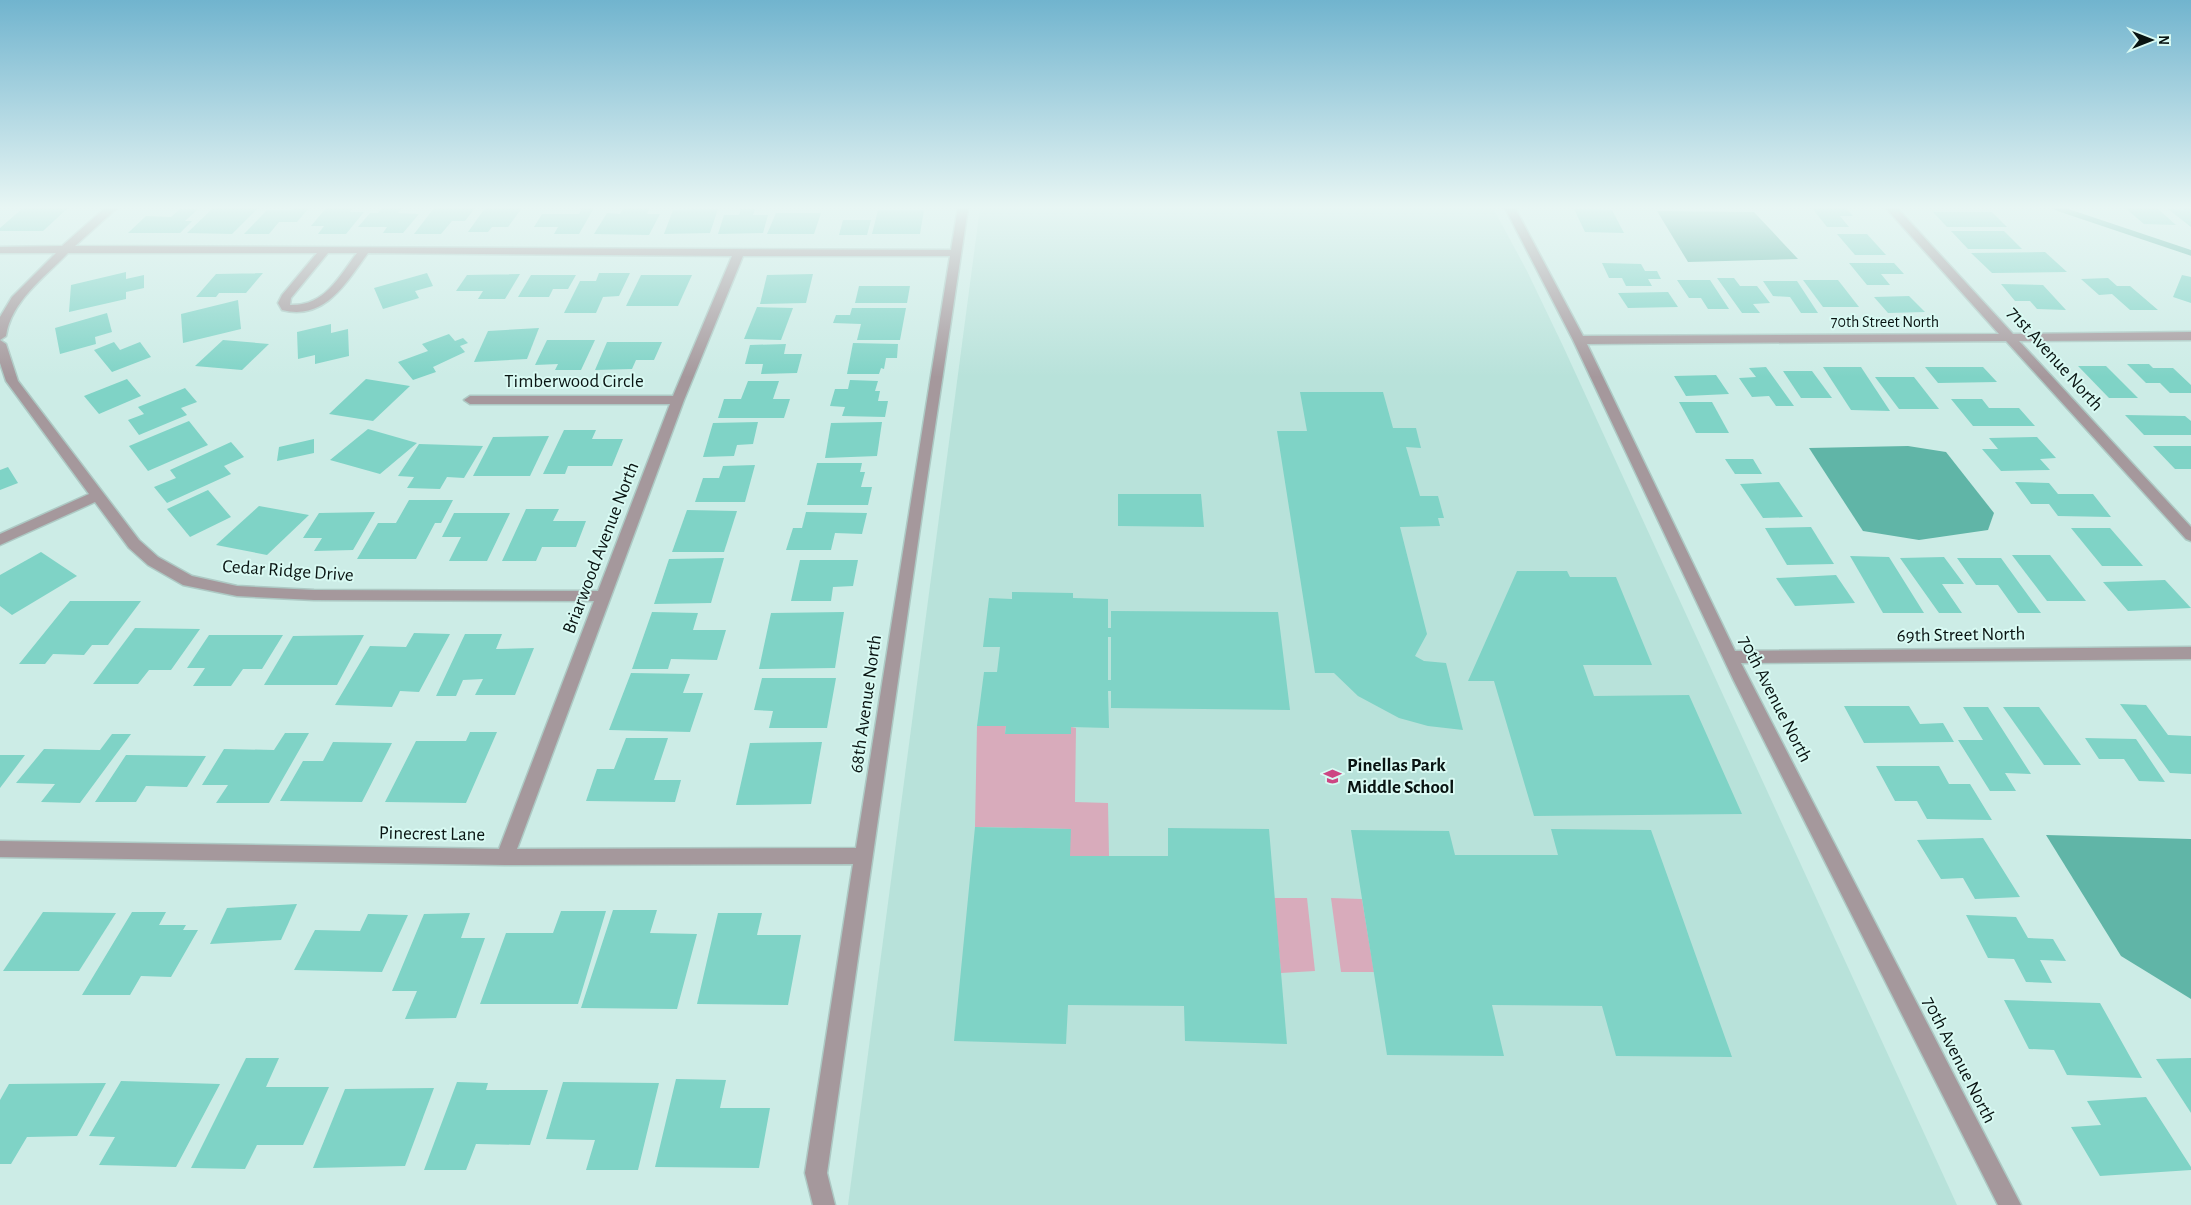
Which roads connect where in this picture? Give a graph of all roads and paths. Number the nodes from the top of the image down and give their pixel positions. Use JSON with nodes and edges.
{"nodes":[{"id":1,"x":51,"y":264,"type":"edge"},
{"id":2,"x":313,"y":264,"type":"edge"},
{"id":3,"x":354,"y":264,"type":"edge"},
{"id":4,"x":734,"y":264,"type":"edge"},
{"id":5,"x":955,"y":264,"type":"edge"},
{"id":6,"x":1539,"y":264,"type":"edge"},
{"id":7,"x":1942,"y":264,"type":"edge"},
{"id":8,"x":0,"y":336,"type":"edge"},
{"id":9,"x":2191,"y":336,"type":"edge"},
{"id":10,"x":2009,"y":337,"type":"junction"},
{"id":11,"x":1579,"y":340,"type":"junction"},
{"id":12,"x":0,"y":344,"type":"edge"},
{"id":13,"x":2,"y":360,"type":"edge"},
{"id":14,"x":470,"y":400,"type":"dead end"},
{"id":15,"x":678,"y":400,"type":"junction"},
{"id":16,"x":98,"y":495,"type":"junction"},
{"id":17,"x":2191,"y":536,"type":"edge"},
{"id":18,"x":0,"y":540,"type":"edge"},
{"id":19,"x":603,"y":596,"type":"junction"},
{"id":20,"x":2191,"y":652,"type":"edge"},
{"id":21,"x":1731,"y":657,"type":"junction"},
{"id":22,"x":0,"y":849,"type":"edge"},
{"id":23,"x":505,"y":856,"type":"junction"},
{"id":24,"x":864,"y":856,"type":"junction"},
{"id":25,"x":824,"y":1205,"type":"edge"},
{"id":26,"x":2010,"y":1205,"type":"edge"}],
"edges":[{"from":1,"to":8,"type":"street"},
{"from":2,"to":3,"type":"street"},
{"from":4,"to":15,"type":"street","name":"Briarwood Avenue North"},
{"from":5,"to":24,"type":"street","name":"68th Avenue North"},
{"from":6,"to":11,"type":"street","name":"70th Avenue North"},
{"from":7,"to":10,"type":"street","name":"71st Avenue North"},
{"from":9,"to":10,"type":"street","name":"70th Street North"},
{"from":10,"to":11,"type":"street","name":"70th Street North"},
{"from":10,"to":17,"type":"street","name":"71st Avenue North"},
{"from":11,"to":21,"type":"street","name":"70th Avenue North"},
{"from":12,"to":13,"type":"street","name":"Cedar Ridge Drive"},
{"from":13,"to":16,"type":"street","name":"Cedar Ridge Drive"},
{"from":14,"to":15,"type":"street","name":"Timberwood Circle"},
{"from":15,"to":19,"type":"street","name":"Briarwood Avenue North"},
{"from":16,"to":18,"type":"street"},
{"from":16,"to":19,"type":"street","name":"Cedar Ridge Drive"},
{"from":19,"to":23,"type":"street","name":"Briarwood Avenue North"},
{"from":20,"to":21,"type":"street","name":"69th Street North"},
{"from":21,"to":26,"type":"street","name":"70th Avenue North"},
{"from":22,"to":23,"type":"street","name":"Pinecrest Lane"},
{"from":23,"to":24,"type":"street","name":"Pinecrest Lane"},
{"from":24,"to":25,"type":"street","name":"68th Avenue North"}]}
